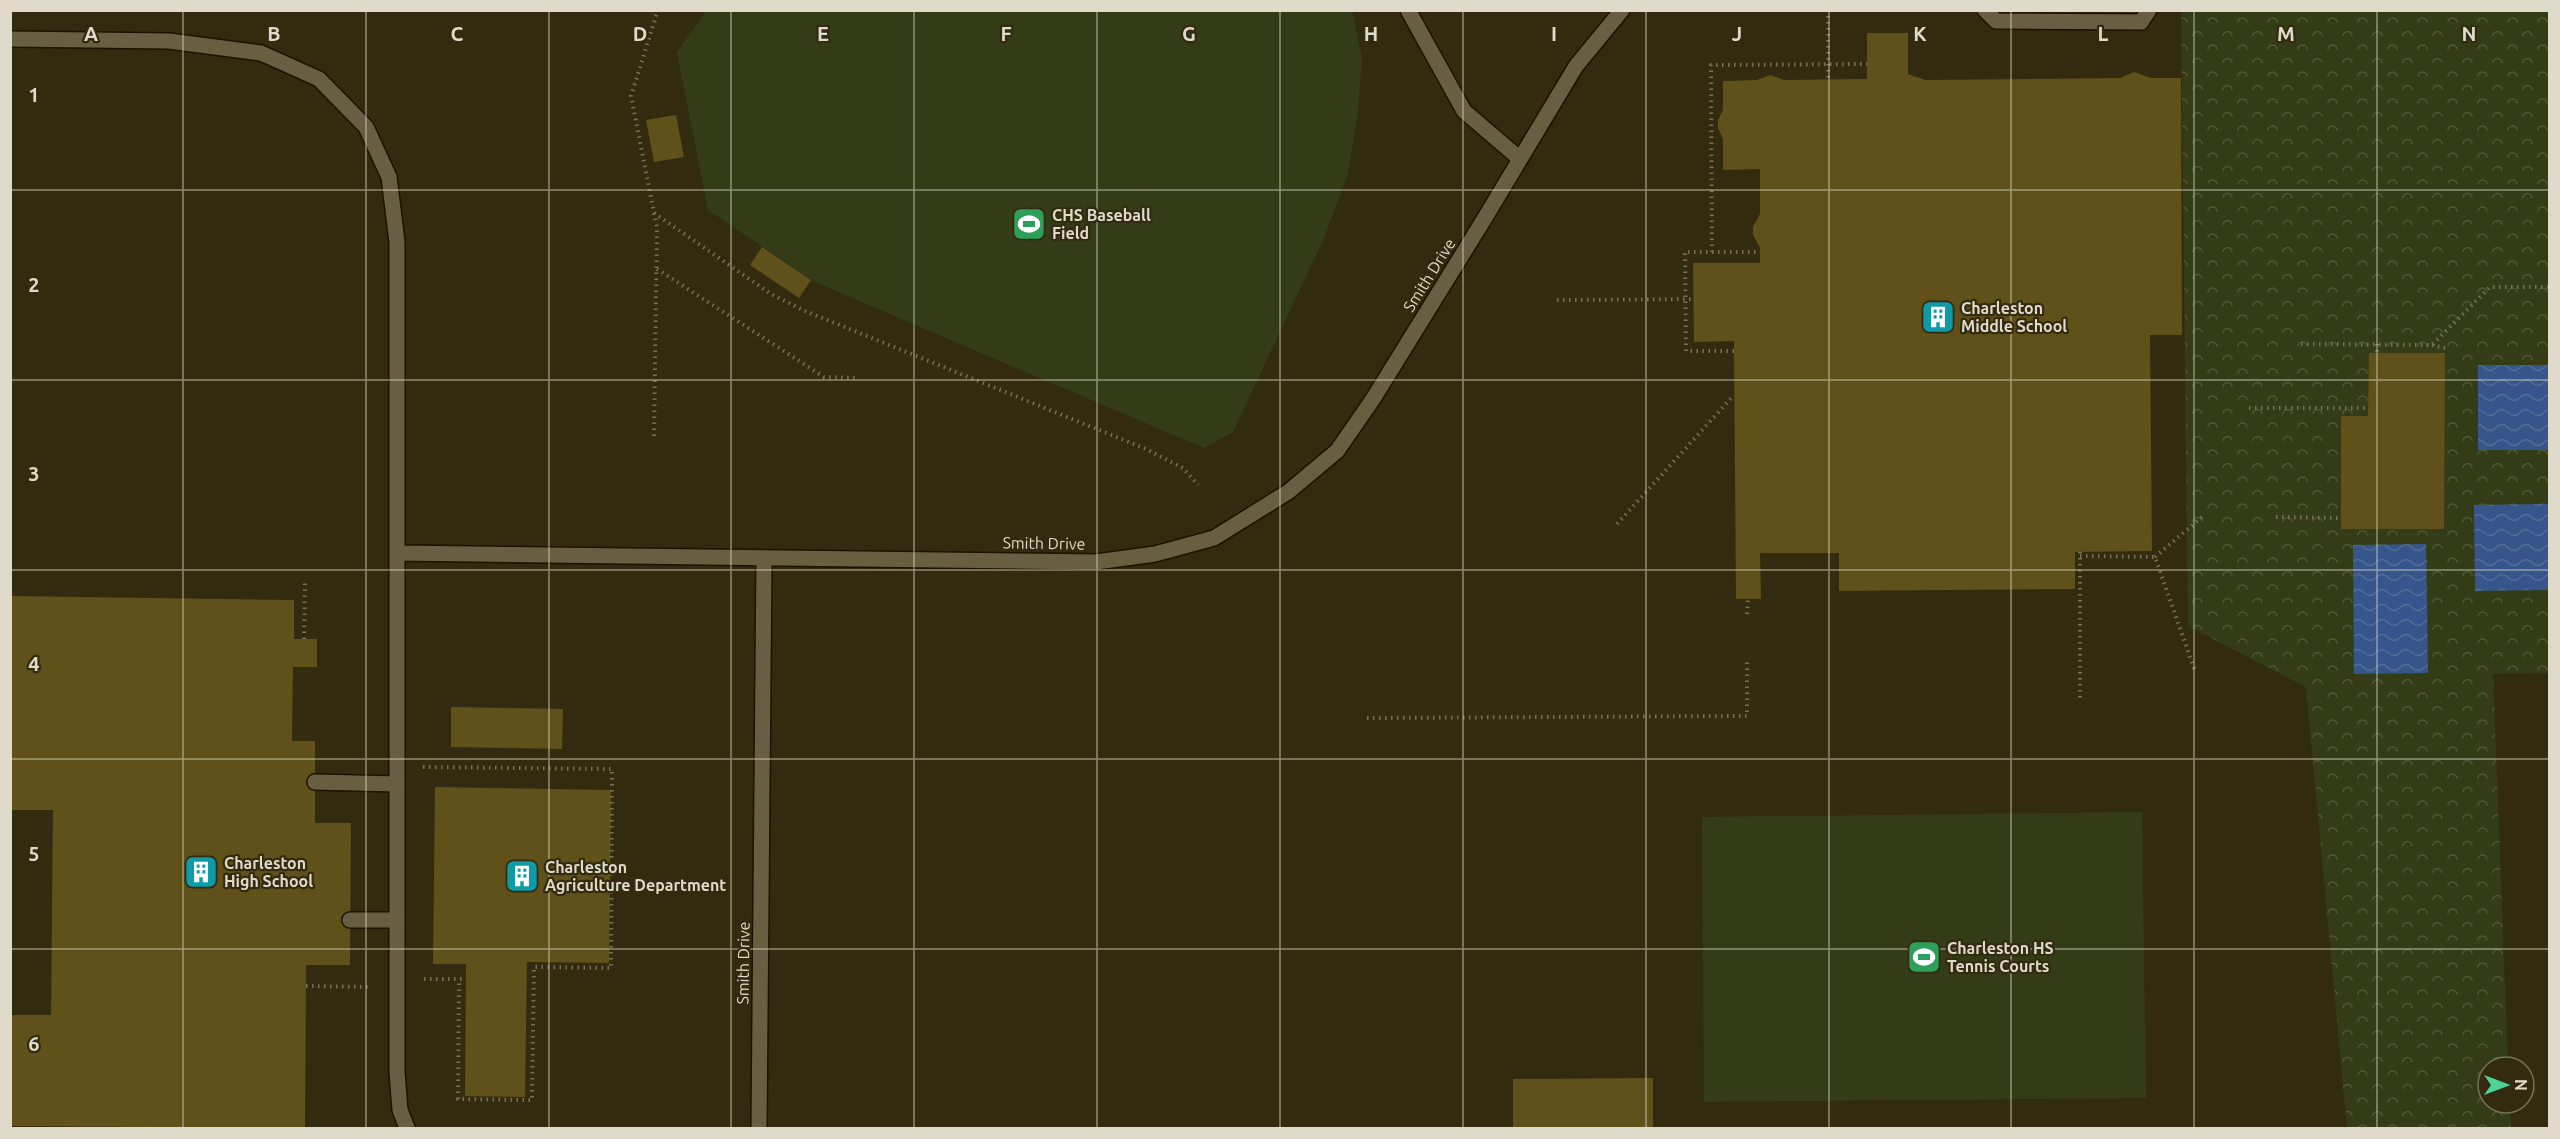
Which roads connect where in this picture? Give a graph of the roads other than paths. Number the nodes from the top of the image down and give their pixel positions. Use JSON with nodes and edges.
{"nodes":[{"id":1,"x":1408,"y":10,"type":"edge"},
{"id":2,"x":1622,"y":10,"type":"edge"},
{"id":3,"x":1985,"y":10,"type":"edge"},
{"id":4,"x":2149,"y":10,"type":"edge"},
{"id":5,"x":10,"y":39,"type":"edge"},
{"id":6,"x":1520,"y":159,"type":"junction"},
{"id":7,"x":398,"y":553,"type":"junction"},
{"id":8,"x":764,"y":559,"type":"junction"},
{"id":9,"x":315,"y":782,"type":"dead end"},
{"id":10,"x":397,"y":784,"type":"junction"},
{"id":11,"x":350,"y":920,"type":"dead end"},
{"id":12,"x":397,"y":920,"type":"junction"},
{"id":13,"x":407,"y":1128,"type":"edge"},
{"id":14,"x":759,"y":1128,"type":"edge"}],
"edges":[{"from":1,"to":6,"type":"street"},
{"from":2,"to":6,"type":"street","name":"Smith Drive"},
{"from":3,"to":4,"type":"street"},
{"from":5,"to":7,"type":"street"},
{"from":6,"to":8,"type":"street","name":"Smith Drive"},
{"from":7,"to":8,"type":"street"},
{"from":7,"to":10,"type":"street"},
{"from":8,"to":14,"type":"street","name":"Smith Drive"},
{"from":9,"to":10,"type":"street"},
{"from":10,"to":12,"type":"street"},
{"from":11,"to":12,"type":"street"},
{"from":12,"to":13,"type":"street"}]}
